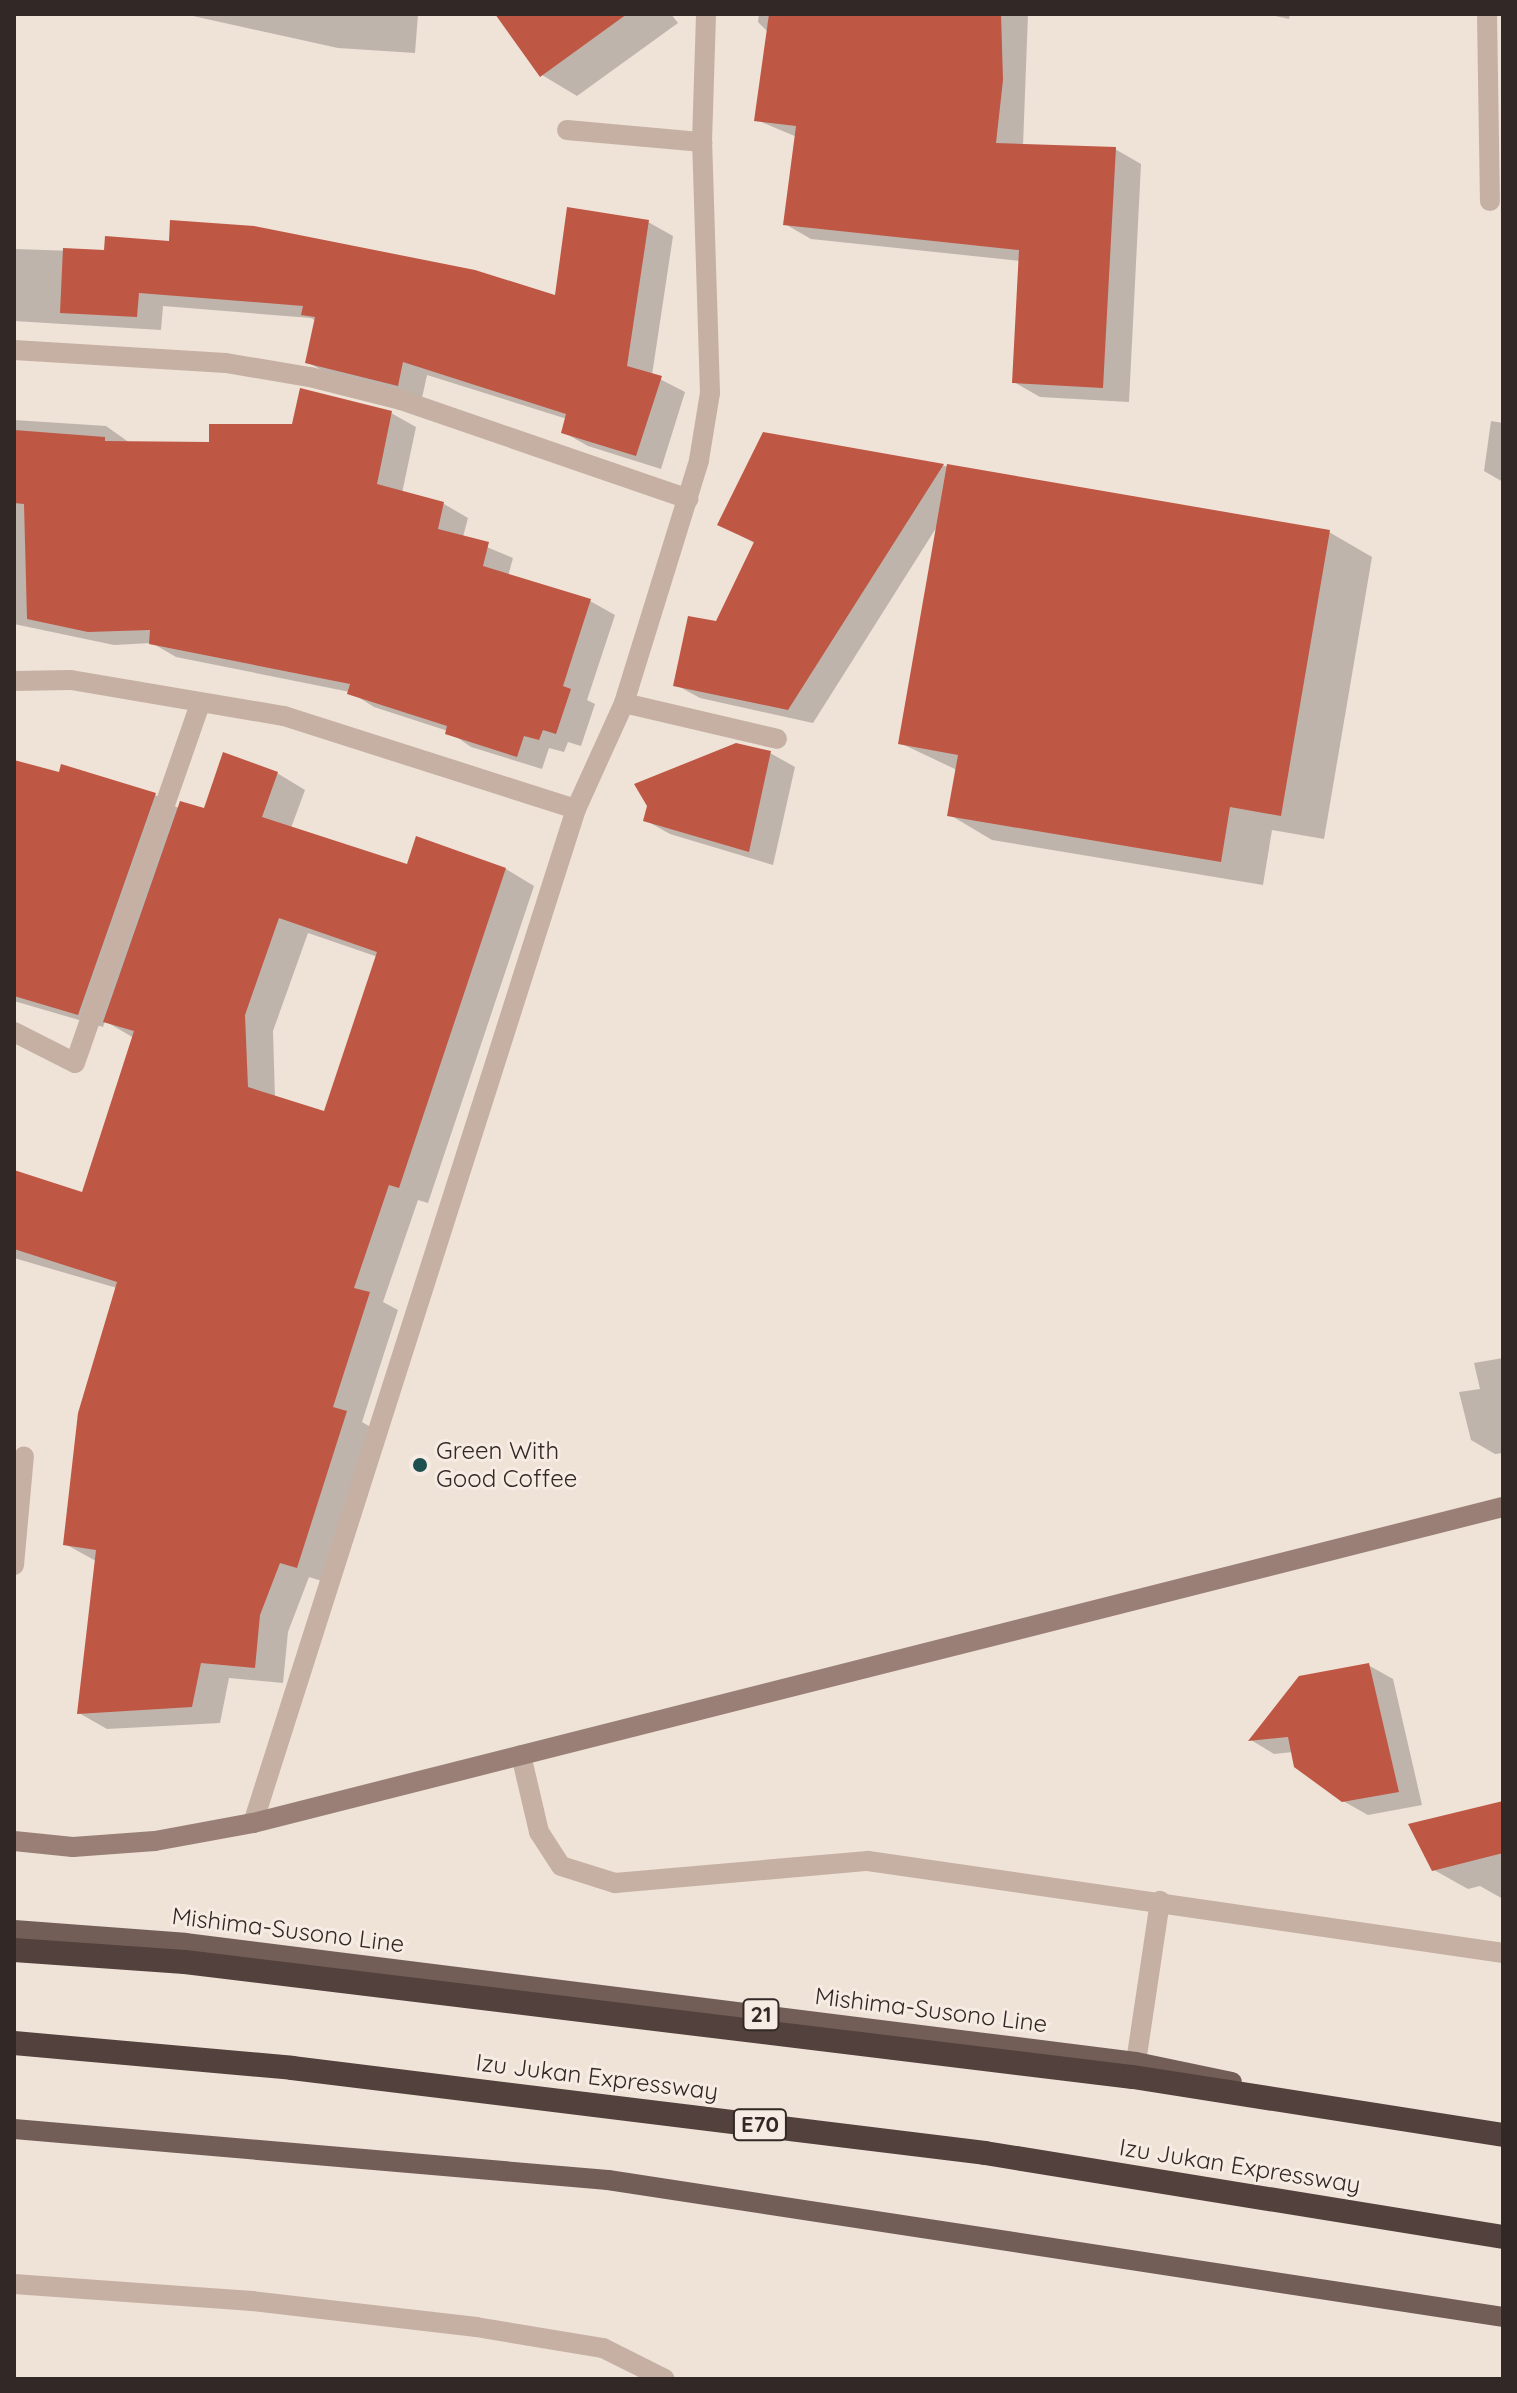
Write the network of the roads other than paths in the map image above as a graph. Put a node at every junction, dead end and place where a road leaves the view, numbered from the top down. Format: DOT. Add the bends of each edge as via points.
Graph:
graph roads {
  1 [pos="706,14"];
  2 [pos="1487,14"];
  3 [pos="567,130"];
  4 [pos="702,142"];
  5 [pos="1490,201"];
  6 [pos="14,350"];
  7 [pos="688,499"];
  8 [pos="14,681"];
  9 [pos="624,703"];
  10 [pos="200,705"];
  11 [pos="777,739"];
  12 [pos="576,809"];
  13 [pos="14,1032"];
  14 [pos="24,1456"];
  15 [pos="1503,1507"];
  16 [pos="14,1565"];
  17 [pos="521,1755"];
  18 [pos="253,1823"];
  19 [pos="14,1841"];
  20 [pos="1160,1901"];
  21 [pos="14,1930"];
  22 [pos="14,1950"];
  23 [pos="1503,1953"];
  24 [pos="14,2043"];
  25 [pos="1136,2062"];
  26 [pos="14,2129"];
  27 [pos="1503,2136"];
  28 [pos="1503,2237"];
  29 [pos="14,2284"];
  30 [pos="1503,2317"];
  31 [pos="665,2379"];
  1 -- 4 [label="street"];
  2 -- 5 [label="street"];
  3 -- 4 [label="street"];
  4 -- 7 [label="street" via="710,393"];
  6 -- 7 [label="street" via="226,363 310,377 401,400"];
  7 -- 9 [label="street"];
  8 -- 10 [label="street" via="71,680"];
  9 -- 11 [label="street"];
  9 -- 12 [label="street"];
  10 -- 12 [label="street" via="284,716"];
  10 -- 13 [label="street" via="75,1063"];
  12 -- 18 [label="street"];
  14 -- 16 [label="street"];
  15 -- 17 [label="street"];
  17 -- 18 [label="street"];
  17 -- 20 [label="street" via="539,1832 561,1866 615,1883 868,1861"];
  18 -- 19 [label="street" via="155,1841 73,1847"];
  20 -- 23 [label="street"];
  20 -- 25 [label="street"];
  21 -- 25 [label="main road, Mishima-Susono Line / 21" via="185,1943"];
  22 -- 27 [label="highway, bridge" via="185,1962 1117,2075"];
  24 -- 28 [label="highway, Izu Jukan Expressway / E70" via="292,2068 985,2153"];
  25 -- 27 [label="main road, Mishima-Susono Line / 21"];
  26 -- 30 [label="main road" via="608,2180"];
  29 -- 31 [label="street" via="252,2301 476,2327 603,2348"];
}
